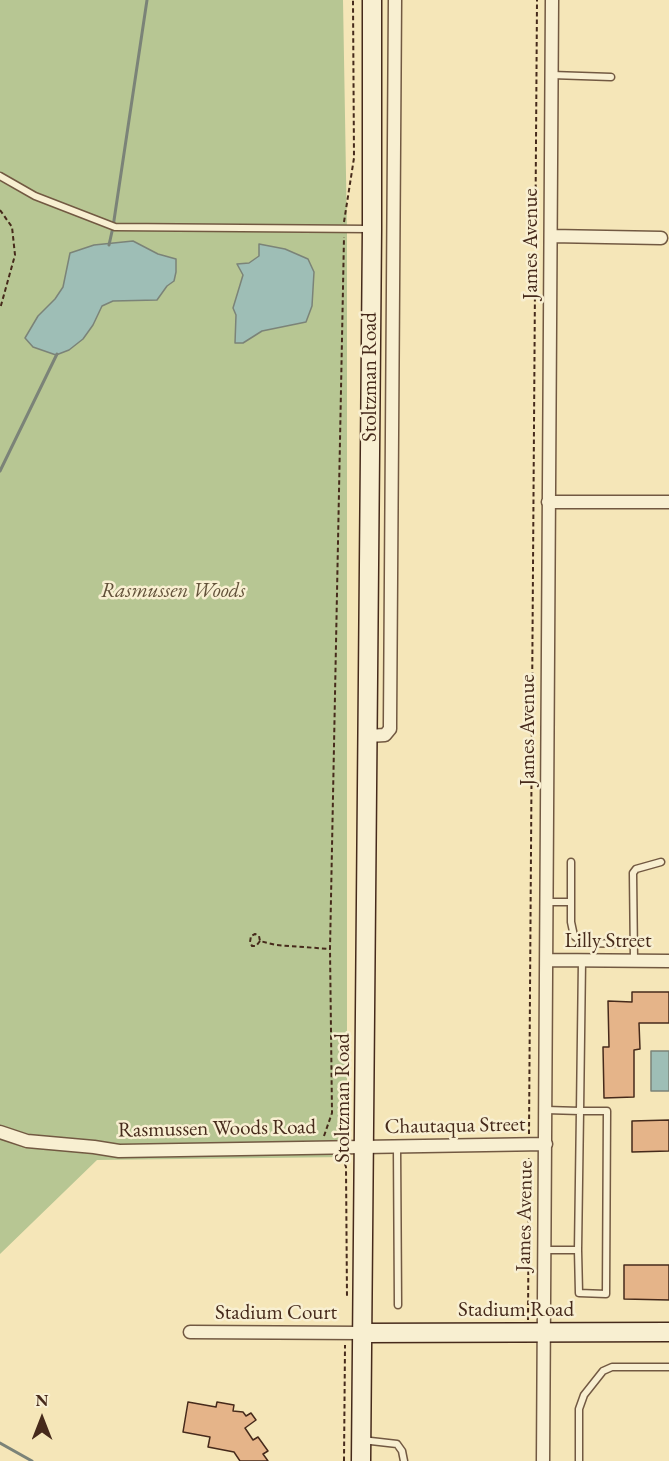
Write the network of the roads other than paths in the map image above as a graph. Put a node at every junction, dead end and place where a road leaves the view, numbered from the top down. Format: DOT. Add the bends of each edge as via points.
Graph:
graph roads {
  1 [pos="372,0"];
  2 [pos="395,0"];
  3 [pos="552,0"];
  4 [pos="552,75"];
  5 [pos="611,76"];
  6 [pos="0,176"];
  7 [pos="372,229"];
  8 [pos="551,236"];
  9 [pos="661,238"];
  10 [pos="549,502"];
  11 [pos="669,502"];
  12 [pos="368,736"];
  13 [pos="571,862"];
  14 [pos="661,862"];
  15 [pos="547,902"];
  16 [pos="571,902"];
  17 [pos="634,944"];
  18 [pos="547,960"];
  19 [pos="582,961"];
  20 [pos="634,961"];
  21 [pos="669,961"];
  22 [pos="546,1110"];
  23 [pos="580,1111"];
  24 [pos="2,1134"];
  25 [pos="546,1144"];
  26 [pos="397,1146"];
  27 [pos="365,1147"];
  28 [pos="544,1250"];
  29 [pos="578,1250"];
  30 [pos="398,1305"];
  31 [pos="190,1332"];
  32 [pos="536,1332"];
  33 [pos="669,1332"];
  34 [pos="354,1333"];
  35 [pos="669,1366"];
  36 [pos="362,1440"];
  37 [pos="361,1461"];
  38 [pos="404,1461"];
  39 [pos="543,1461"];
  40 [pos="579,1461"];
  1 -- 7 [label="street, Stoltzman Road"];
  2 -- 12 [label="street, Stoltzman Road" via="390,729 384,735"];
  3 -- 4 [label="street, James Avenue"];
  4 -- 5 [label="lane"];
  4 -- 8 [label="street, James Avenue"];
  6 -- 7 [label="lane" via="34,196 115,227"];
  7 -- 12 [label="street, Stoltzman Road"];
  8 -- 9 [label="street"];
  8 -- 10 [label="street, James Avenue"];
  10 -- 11 [label="street"];
  10 -- 15 [label="street, James Avenue"];
  12 -- 27 [label="street, Stoltzman Road"];
  13 -- 16 [label="lane"];
  14 -- 17 [label="lane" via="633,873"];
  15 -- 16 [label="lane"];
  15 -- 18 [label="street, James Avenue"];
  16 -- 17 [label="lane" via="571,922 578,940"];
  17 -- 20 [label="lane"];
  18 -- 19 [label="street, Lilly Street"];
  18 -- 22 [label="street, James Avenue"];
  19 -- 20 [label="street, Lilly Street"];
  19 -- 23 [label="lane"];
  20 -- 21 [label="street, Lilly Street"];
  22 -- 23 [label="lane"];
  22 -- 25 [label="street, James Avenue"];
  23 -- 29 [label="lane"];
  23 -- 29 [label="lane" via="607,1111 606,1294 579,1293"];
  24 -- 27 [label="street, Rasmussen Woods Road" via="27,1141 119,1151"];
  25 -- 26 [label="street, Chautaqua Street"];
  25 -- 28 [label="street, James Avenue"];
  26 -- 27 [label="street, Chautaqua Street"];
  26 -- 30 [label="lane"];
  27 -- 34 [label="street, Stoltzman Road"];
  28 -- 29 [label="lane"];
  28 -- 32 [label="street, James Avenue"];
  31 -- 34 [label="street, Stadium Court"];
  32 -- 33 [label="street, Stadium Road"];
  32 -- 34 [label="street, Stadium Road"];
  32 -- 39 [label="street, James Avenue"];
  34 -- 36 [label="street, Stoltzman Road"];
  35 -- 40 [label="lane" via="612,1367 603,1371 584,1395 579,1410"];
  36 -- 37 [label="street, Stoltzman Road"];
  36 -- 38 [label="lane" via="397,1444"];
}
